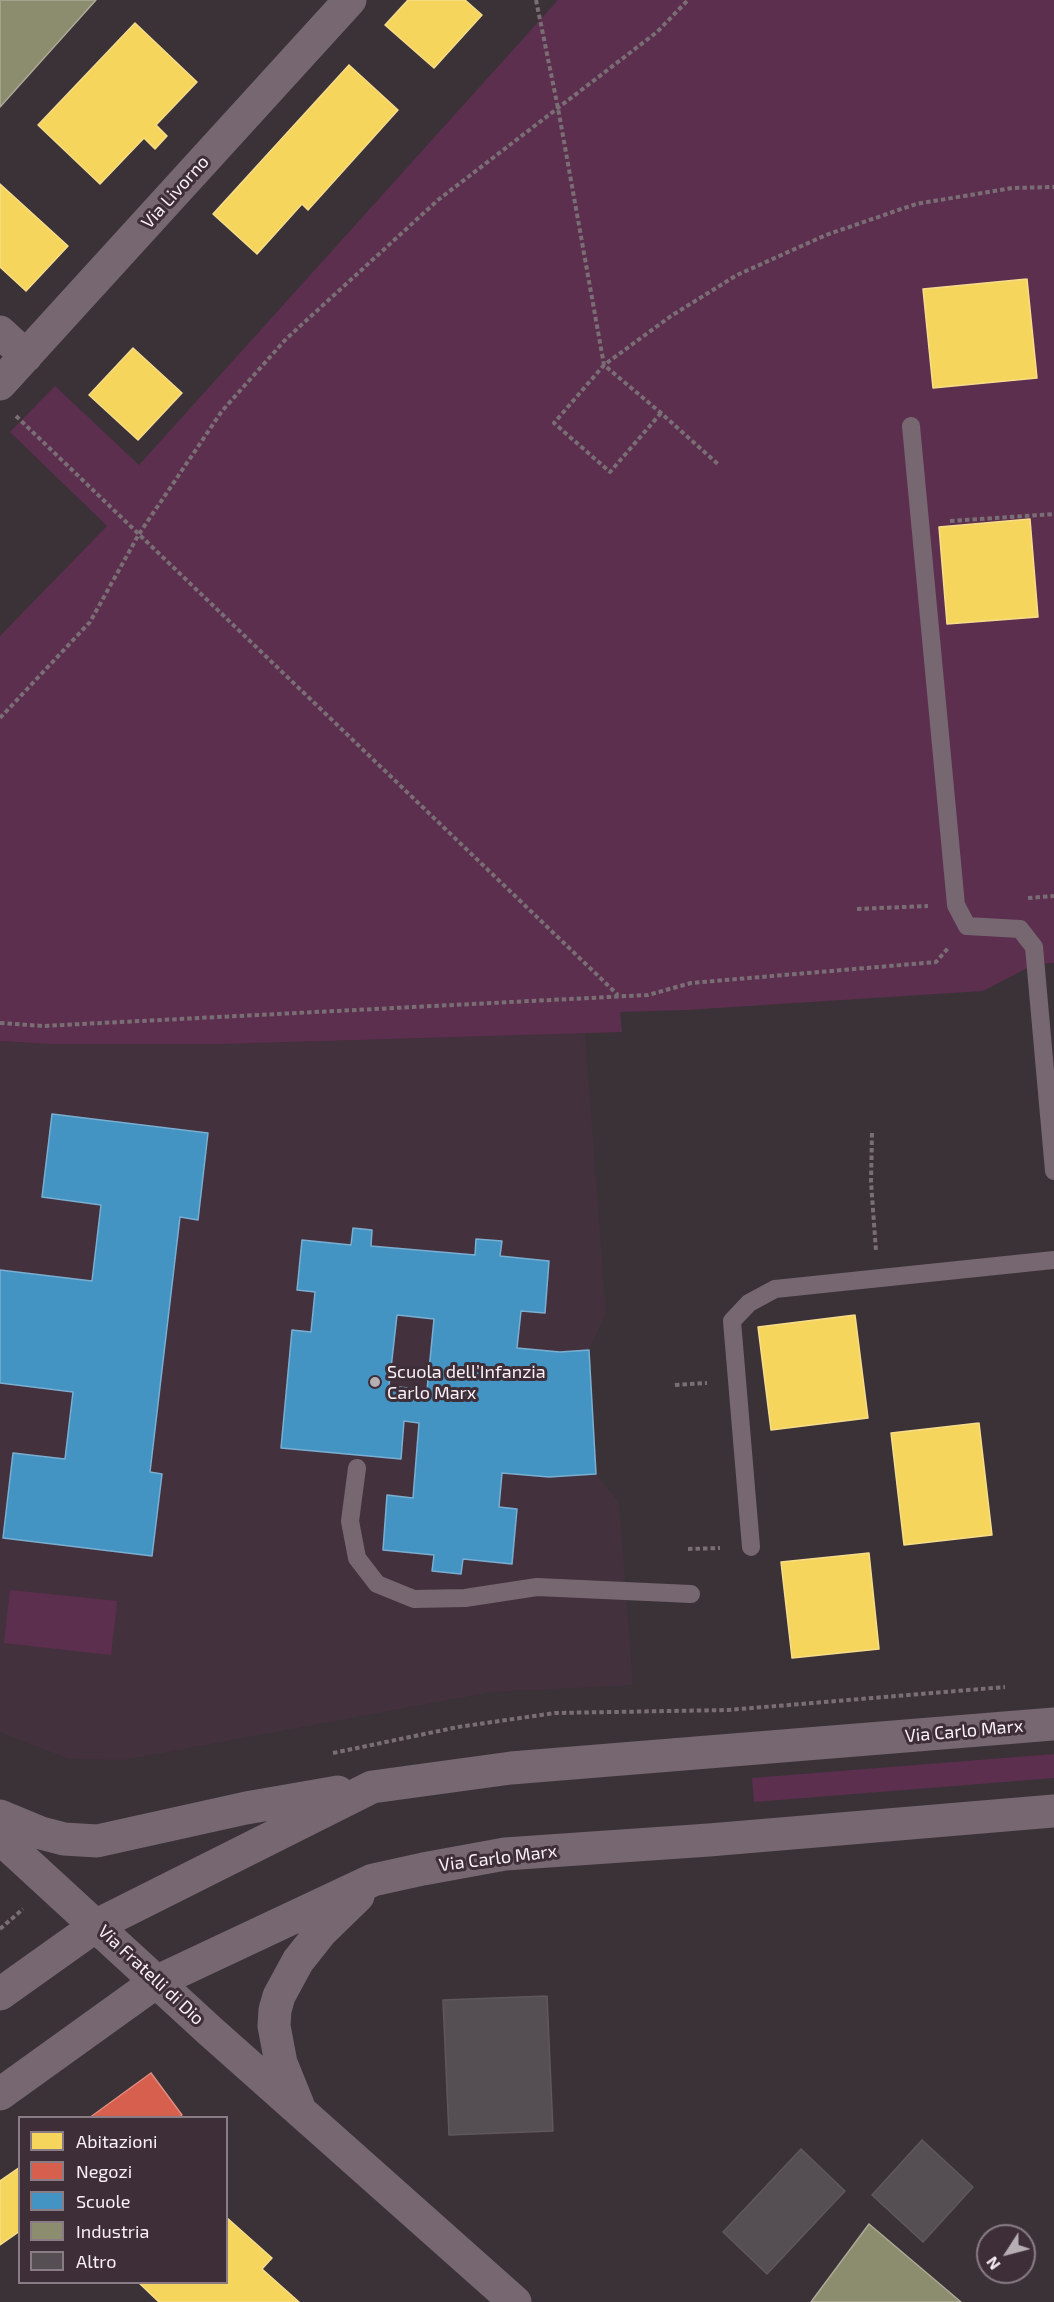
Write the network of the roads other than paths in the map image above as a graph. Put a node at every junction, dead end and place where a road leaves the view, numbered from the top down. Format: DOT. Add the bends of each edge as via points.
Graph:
graph roads {
  1 [pos="350,0"];
  2 [pos="0,332"];
  3 [pos="26,356"];
  4 [pos="0,384"];
  5 [pos="911,426"];
  6 [pos="1054,1171"];
  7 [pos="1054,1260"];
  8 [pos="357,1468"];
  9 [pos="751,1546"];
  10 [pos="691,1594"];
  11 [pos="1054,1724"];
  12 [pos="372,1786"];
  13 [pos="1054,1811"];
  14 [pos="0,1816"];
  15 [pos="0,1838"];
  16 [pos="373,1880"];
  17 [pos="97,1926"];
  18 [pos="156,1982"];
  19 [pos="0,1994"];
  20 [pos="0,2094"];
  21 [pos="301,2113"];
  22 [pos="515,2302"];
  1 -- 3 [label="street, Via Livorno"];
  2 -- 3 [label="street"];
  3 -- 4 [label="street, Via Livorno"];
  5 -- 6 [label="lane" via="956,905 967,926 1020,929 1034,947"];
  7 -- 9 [label="lane" via="775,1289 749,1303 732,1321"];
  8 -- 10 [label="lane" via="350,1521 357,1558 377,1584 414,1599 465,1598 537,1587"];
  11 -- 12 [label="street, Via Carlo Marx" via="511,1768"];
  12 -- 14 [label="street, Via Carlo Marx" via="246,1808 97,1841 64,1839"];
  12 -- 17 [label="street, Via Carlo Marx"];
  13 -- 16 [label="street, Via Carlo Marx" via="505,1854"];
  15 -- 17 [label="street, Via Fratelli di Dio"];
  16 -- 18 [label="street, Via Carlo Marx"];
  16 -- 21 [label="street, Via Fratelli di Dio" via="310,1946 279,1996 274,2026 277,2044"];
  17 -- 18 [label="street, Via Fratelli di Dio"];
  17 -- 19 [label="street, Via Carlo Marx"];
  18 -- 20 [label="street, Via Carlo Marx"];
  18 -- 21 [label="street, Via Fratelli di Dio"];
  21 -- 22 [label="street, Via Fratelli di Dio"];
}
